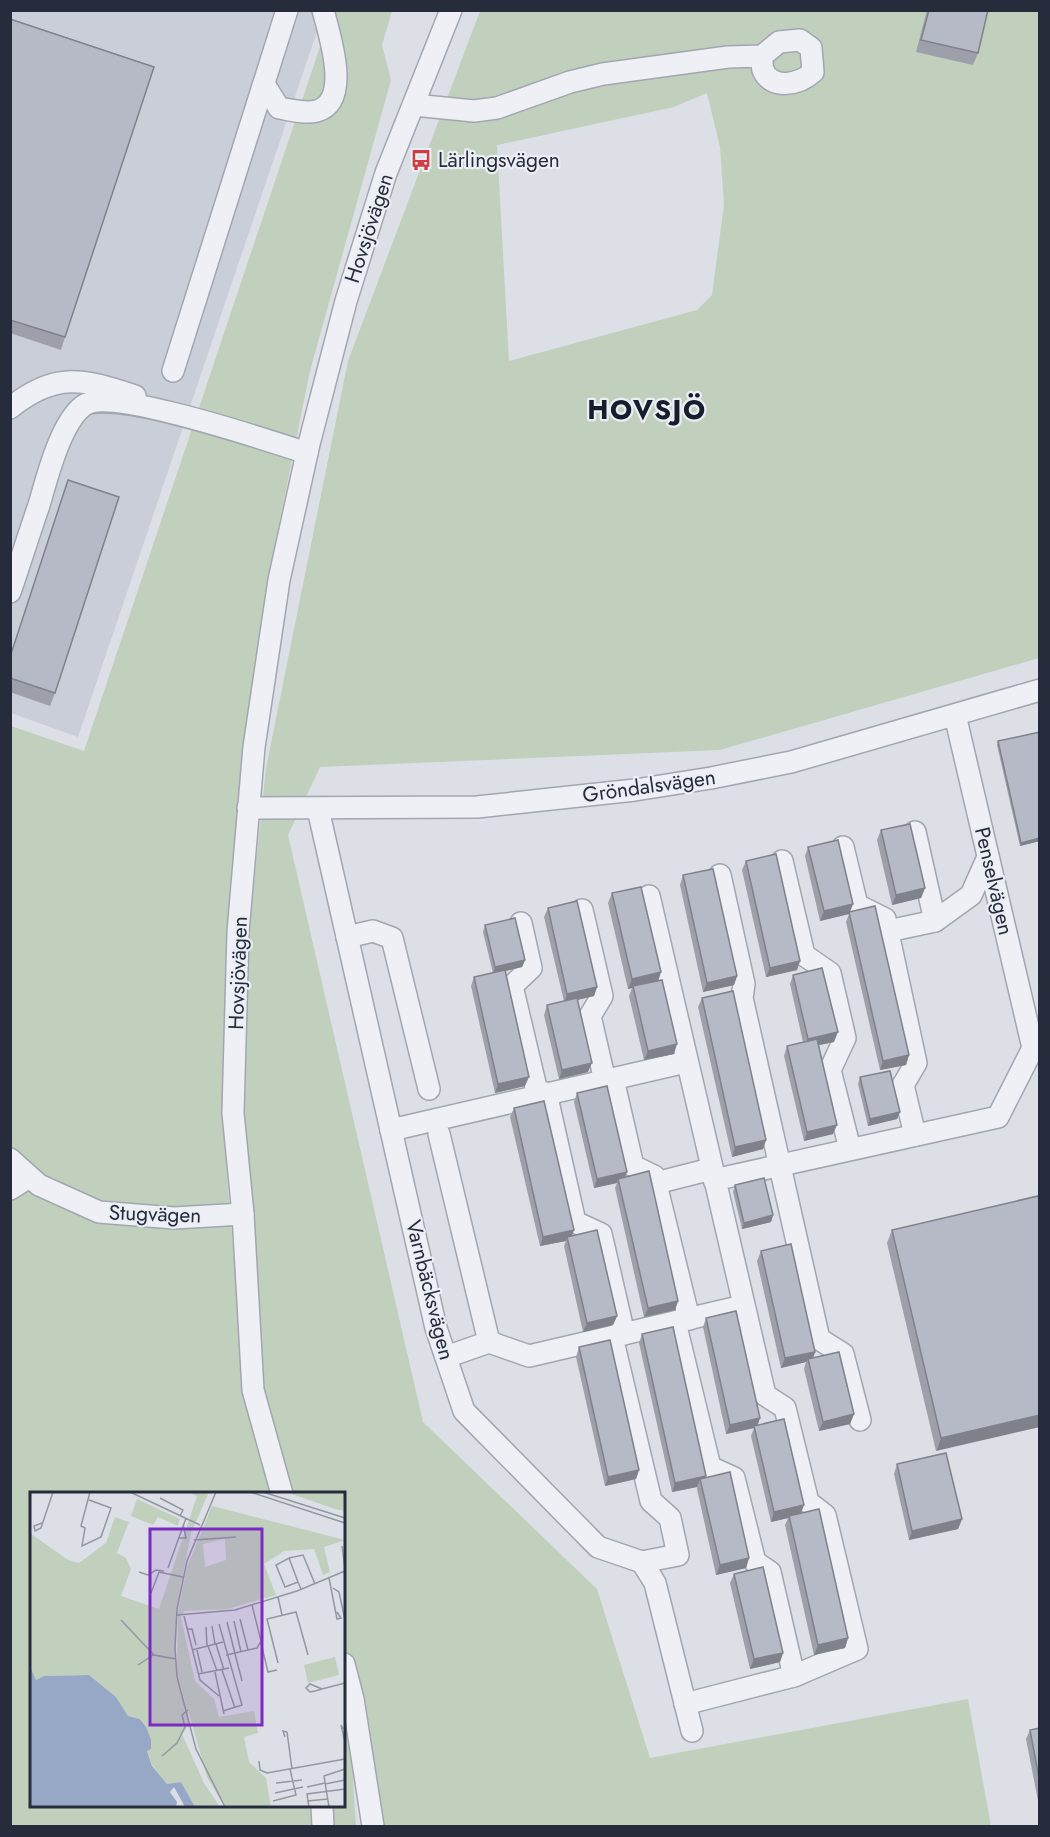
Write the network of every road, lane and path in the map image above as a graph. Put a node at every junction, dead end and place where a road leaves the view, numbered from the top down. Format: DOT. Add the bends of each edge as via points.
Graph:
graph roads {
  1 [pos="287,10"];
  2 [pos="323,10"];
  3 [pos="451,10"];
  4 [pos="762,56"];
  5 [pos="264,84"];
  6 [pos="414,105"];
  7 [pos="173,371"];
  8 [pos="10,408"];
  9 [pos="171,412"];
  10 [pos="307,453"];
  11 [pos="10,592"];
  12 [pos="1040,690"];
  13 [pos="956,715"];
  14 [pos="248,808"];
  15 [pos="318,808"];
  16 [pos="915,832"];
  17 [pos="843,847"];
  18 [pos="988,857"];
  19 [pos="782,861"];
  20 [pos="720,875"];
  21 [pos="649,896"];
  22 [pos="582,910"];
  23 [pos="935,921"];
  24 [pos="520,923"];
  25 [pos="888,931"];
  26 [pos="347,937"];
  27 [pos="1033,1048"];
  28 [pos="686,1062"];
  29 [pos="1040,1076"];
  30 [pos="609,1080"];
  31 [pos="429,1089"];
  32 [pos="542,1094"];
  33 [pos="391,1130"];
  34 [pos="439,1134"];
  35 [pos="915,1135"];
  36 [pos="850,1149"];
  37 [pos="10,1159"];
  38 [pos="780,1165"];
  39 [pos="713,1174"];
  40 [pos="29,1177"];
  41 [pos="656,1183"];
  42 [pos="10,1189"];
  43 [pos="243,1214"];
  44 [pos="743,1306"];
  45 [pos="682,1321"];
  46 [pos="618,1335"];
  47 [pos="489,1342"];
  48 [pos="446,1357"];
  49 [pos="860,1420"];
  50 [pos="281,1492"];
  51 [pos="642,1562"];
  52 [pos="345,1673"];
  53 [pos="794,1677"];
  54 [pos="348,1701"];
  55 [pos="686,1704"];
  56 [pos="692,1731"];
  57 [pos="322,1807"];
  58 [pos="323,1827"];
  59 [pos="374,1827"];
  1 -- 5 [label="street"];
  2 -- 5 [label="street" via="335,58 336,90 327,104 318,111 279,108"];
  3 -- 6 [label="street, Hovsjövägen"];
  4 -- 6 [label="street" via="603,74 497,108 474,111"];
  5 -- 7 [label="street"];
  6 -- 10 [label="street, Hovsjövägen" via="386,173 346,301"];
  8 -- 9 [label="street" via="38,389 75,381 120,391"];
  9 -- 10 [label="street"];
  9 -- 11 [label="street" via="117,402 83,405 58,446"];
  10 -- 14 [label="street, Hovsjövägen" via="279,580"];
  12 -- 13 [label="street, Gröndalsvägen"];
  13 -- 15 [label="street, Gröndalsvägen" via="791,762 645,788 477,807"];
  13 -- 18 [label="street, Penselvägen"];
  14 -- 15 [label="street, Gröndalsvägen"];
  14 -- 43 [label="street, Hovsjövägen" via="238,932 233,1113"];
  15 -- 26 [label="street, Varnbäcksvägen"];
  16 -- 23 [label="street"];
  17 -- 25 [label="street" via="856,905 885,919"];
  18 -- 23 [label="street" via="971,895"];
  18 -- 27 [label="street, Penselvägen"];
  19 -- 36 [label="street" via="804,955 830,973 845,1038 830,1070"];
  20 -- 38 [label="street" via="744,984 742,998"];
  21 -- 28 [label="street"];
  22 -- 30 [label="street" via="602,996 590,1016"];
  23 -- 25 [label="street"];
  24 -- 32 [label="street" via="531,968 512,987"];
  25 -- 35 [label="street" via="916,1063 903,1086"];
  26 -- 31 [label="street" via="373,931 392,938"];
  26 -- 33 [label="street, Varnbäcksvägen"];
  27 -- 29 [label="street, Penselvägen"];
  27 -- 35 [label="street" via="998,1117"];
  28 -- 30 [label="street"];
  28 -- 39 [label="street"];
  30 -- 32 [label="street"];
  30 -- 41 [label="street" via="633,1166 654,1176"];
  32 -- 33 [label="street"];
  32 -- 46 [label="street" via="575,1221 601,1234"];
  33 -- 48 [label="street, Varnbäcksvägen"];
  34 -- 47 [label="street"];
  35 -- 36 [label="street"];
  36 -- 38 [label="street"];
  37 -- 40 [label="street, Stugvägen"];
  38 -- 39 [label="street"];
  38 -- 49 [label="street" via="819,1339 843,1354"];
  39 -- 41 [label="street"];
  39 -- 44 [label="street"];
  40 -- 42 [label="street"];
  40 -- 43 [label="street, Stugvägen" via="99,1212 174,1218"];
  41 -- 45 [label="street"];
  43 -- 50 [label="street, Hovsjövägen" via="253,1390"];
  44 -- 45 [label="street"];
  44 -- 53 [label="street" via="765,1395 785,1408 808,1502 825,1515 857,1649"];
  45 -- 46 [label="street"];
  45 -- 53 [label="street" via="710,1467 734,1478 755,1562 770,1572"];
  46 -- 47 [label="street" via="529,1356"];
  46 -- 51 [label="street" via="651,1502 670,1518 678,1555"];
  47 -- 48 [label="street"];
  48 -- 51 [label="street, Varnbäcksvägen" via="464,1411 598,1547"];
  51 -- 55 [label="street" via="656,1583"];
  52 -- 54 [label="street"];
  53 -- 55 [label="street"];
  54 -- 59 [label="street"];
  55 -- 56 [label="street"];
  57 -- 58 [label="street"];
}
